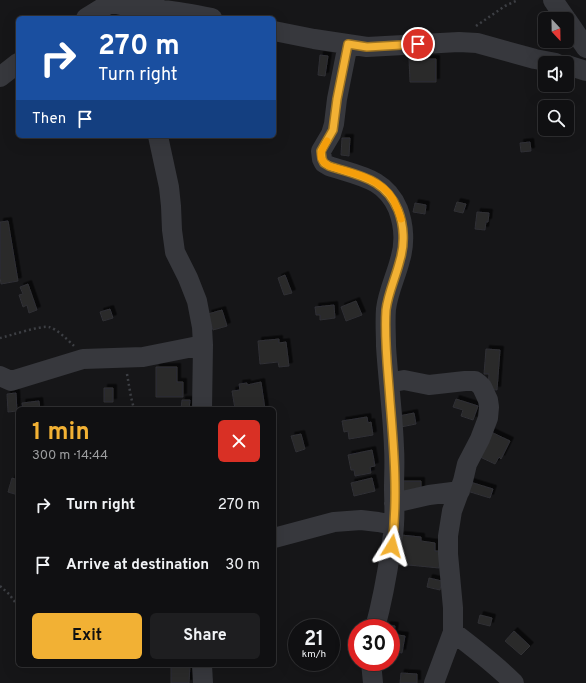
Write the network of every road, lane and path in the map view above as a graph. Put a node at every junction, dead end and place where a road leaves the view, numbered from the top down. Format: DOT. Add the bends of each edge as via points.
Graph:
graph roads {
  1 [pos="213,0"];
  2 [pos="518,0"];
  3 [pos="553,0"];
  4 [pos="111,1"];
  5 [pos="561,12"];
  6 [pos="162,14"];
  7 [pos="89,16"];
  8 [pos="186,16"];
  9 [pos="211,16"];
  10 [pos="574,30"];
  11 [pos="276,31"];
  12 [pos="459,42"];
  13 [pos="348,44"];
  14 [pos="586,48"];
  15 [pos="538,60"];
  16 [pos="16,65"];
  17 [pos="574,67"];
  18 [pos="586,71"];
  19 [pos="0,77"];
  20 [pos="158,138"];
  21 [pos="0,338"];
  22 [pos="203,345"];
  23 [pos="125,357"];
  24 [pos="88,359"];
  25 [pos="0,376"];
  26 [pos="389,383"];
  27 [pos="133,407"];
  28 [pos="202,407"];
  29 [pos="460,491"];
  30 [pos="394,503"];
  31 [pos="394,525"];
  32 [pos="276,537"];
  33 [pos="0,586"];
  34 [pos="16,603"];
  35 [pos="378,619"];
  36 [pos="453,632"];
  37 [pos="202,667"];
  38 [pos="372,671"];
  39 [pos="203,683"];
  40 [pos="373,683"];
  41 [pos="434,683"];
  42 [pos="514,683"];
  1 -- 9 [label="street"];
  2 -- 12 [label="path" via="473,28"];
  3 -- 5 [label="street"];
  4 -- 6 [label="street"];
  4 -- 7 [label="street"];
  6 -- 8 [label="street"];
  10 -- 14 [label="street"];
  11 -- 13 [label="street"];
  12 -- 13 [label="street" via="367,47"];
  12 -- 15 [label="street" via="477,43"];
  13 -- 26 [label="street" via="334,124 321,156 324,163 329,166 373,180 386,190 402,221 403,249 386,309"];
  16 -- 19 [label="street"];
  17 -- 18 [label="street"];
  20 -- 22 [label="street" via="169,187 175,252 197,301"];
  21 -- 24 [label="path" via="48,327 58,332"];
  22 -- 23 [label="street" via="143,357"];
  22 -- 28 [label="street"];
  23 -- 24 [label="street"];
  23 -- 27 [label="path"];
  24 -- 25 [label="street" via="11,381"];
  26 -- 29 [label="street" via="404,380 429,385 472,381 482,387 488,400 488,418 468,464"];
  26 -- 30 [label="street" via="394,448"];
  29 -- 30 [label="street" via="429,494"];
  29 -- 36 [label="street" via="452,510 448,536"];
  30 -- 31 [label="street"];
  31 -- 32 [label="street" via="361,520 334,522"];
  31 -- 35 [label="street"];
  33 -- 34 [label="path"];
  36 -- 41 [label="street"];
  36 -- 42 [label="street"];
  37 -- 39 [label="street"];
  38 -- 40 [label="street"];
}
